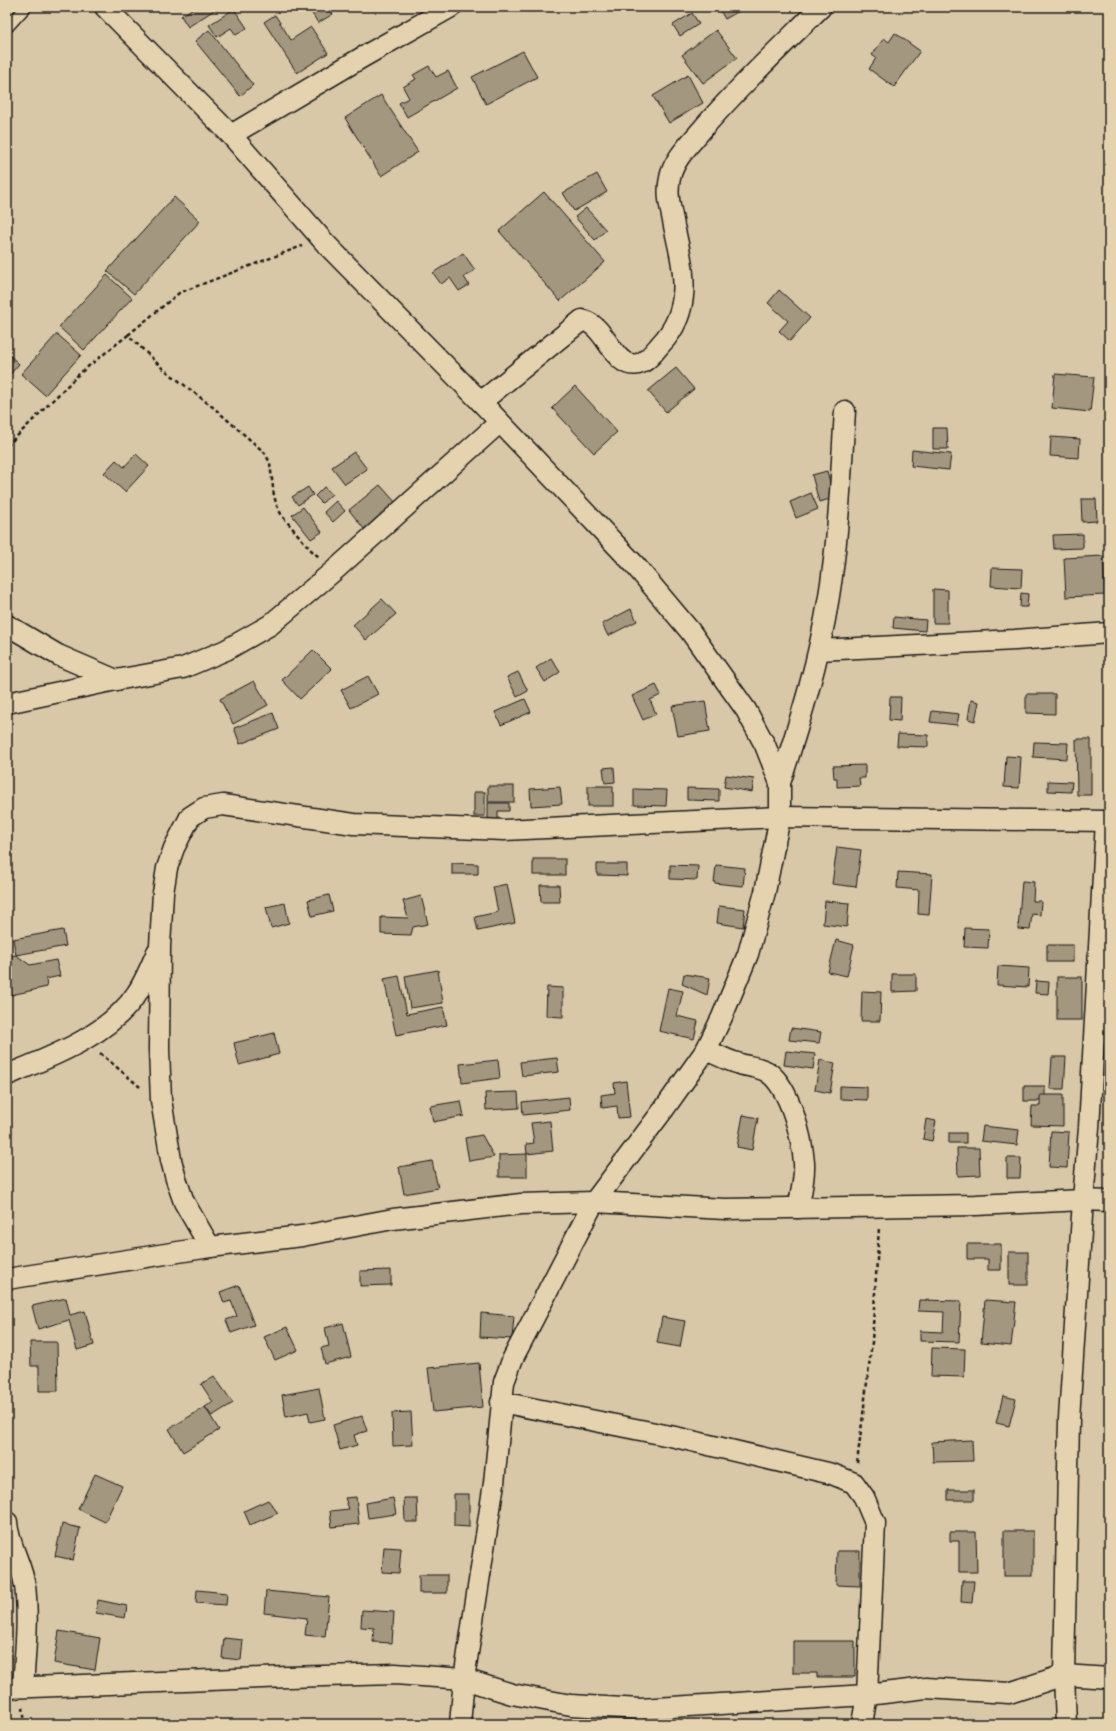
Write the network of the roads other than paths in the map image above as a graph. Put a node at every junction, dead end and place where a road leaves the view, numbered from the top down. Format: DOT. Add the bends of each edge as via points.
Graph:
graph roads {
  1 [pos="26,7"];
  2 [pos="105,7"];
  3 [pos="451,7"];
  4 [pos="821,7"];
  5 [pos="7,28"];
  6 [pos="231,135"];
  7 [pos="481,402"];
  8 [pos="845,411"];
  9 [pos="499,423"];
  10 [pos="7,625"];
  11 [pos="1109,632"];
  12 [pos="819,650"];
  13 [pos="116,680"];
  14 [pos="7,703"];
  15 [pos="780,783"];
  16 [pos="780,817"];
  17 [pos="1107,821"];
  18 [pos="160,946"];
  19 [pos="706,1050"];
  20 [pos="7,1075"];
  21 [pos="1083,1200"];
  22 [pos="1109,1201"];
  23 [pos="594,1202"];
  24 [pos="798,1208"];
  25 [pos="210,1248"];
  26 [pos="7,1279"];
  27 [pos="501,1402"];
  28 [pos="7,1522"];
  29 [pos="1064,1675"];
  30 [pos="1109,1678"];
  31 [pos="464,1679"];
  32 [pos="15,1688"];
  33 [pos="867,1695"];
  34 [pos="639,1716"];
  35 [pos="460,1724"];
  36 [pos="862,1724"];
  37 [pos="1066,1724"];
  1 -- 5 [label="lane"];
  2 -- 6 [label="street"];
  3 -- 6 [label="street"];
  4 -- 7 [label="street" via="717,112 681,154 670,176 667,194 677,239 684,292 680,317 666,339 643,362 628,365 621,360 595,326 582,320"];
  6 -- 7 [label="street" via="326,244"];
  7 -- 9 [label="street"];
  8 -- 12 [label="street" via="837,533 830,594"];
  9 -- 13 [label="street" via="270,625 226,650 183,668"];
  9 -- 15 [label="street" via="634,564 690,632 746,710 765,745"];
  10 -- 13 [label="street" via="58,655"];
  11 -- 12 [label="street" via="1015,640"];
  12 -- 15 [label="street"];
  13 -- 14 [label="street"];
  15 -- 16 [label="street"];
  16 -- 17 [label="street"];
  16 -- 18 [label="street" via="504,830 354,824 223,805 204,808 190,817 166,868"];
  16 -- 19 [label="street" via="765,892 748,954"];
  17 -- 21 [label="street"];
  18 -- 20 [label="street" via="138,993 118,1015 88,1039"];
  18 -- 25 [label="street" via="161,1100 176,1179 184,1202"];
  19 -- 23 [label="street"];
  19 -- 24 [label="street" via="737,1064 759,1068 768,1073 781,1087 801,1144 804,1164"];
  21 -- 22 [label="street"];
  21 -- 24 [label="street"];
  21 -- 29 [label="street" via="1069,1418"];
  23 -- 24 [label="street" via="725,1209"];
  23 -- 25 [label="street" via="521,1204 393,1218 302,1236"];
  23 -- 27 [label="street" via="513,1358 504,1382"];
  25 -- 26 [label="street"];
  27 -- 31 [label="street" via="494,1483"];
  27 -- 33 [label="street" via="675,1437 832,1474 854,1483 864,1497 875,1524"];
  28 -- 32 [label="street" via="8,1534 24,1584 26,1609"];
  29 -- 30 [label="street"];
  29 -- 33 [label="street" via="1009,1693 926,1688"];
  29 -- 37 [label="street"];
  31 -- 32 [label="street" via="394,1674"];
  31 -- 34 [label="street" via="512,1694"];
  31 -- 35 [label="street"];
  33 -- 34 [label="street"];
  33 -- 36 [label="street"];
}
